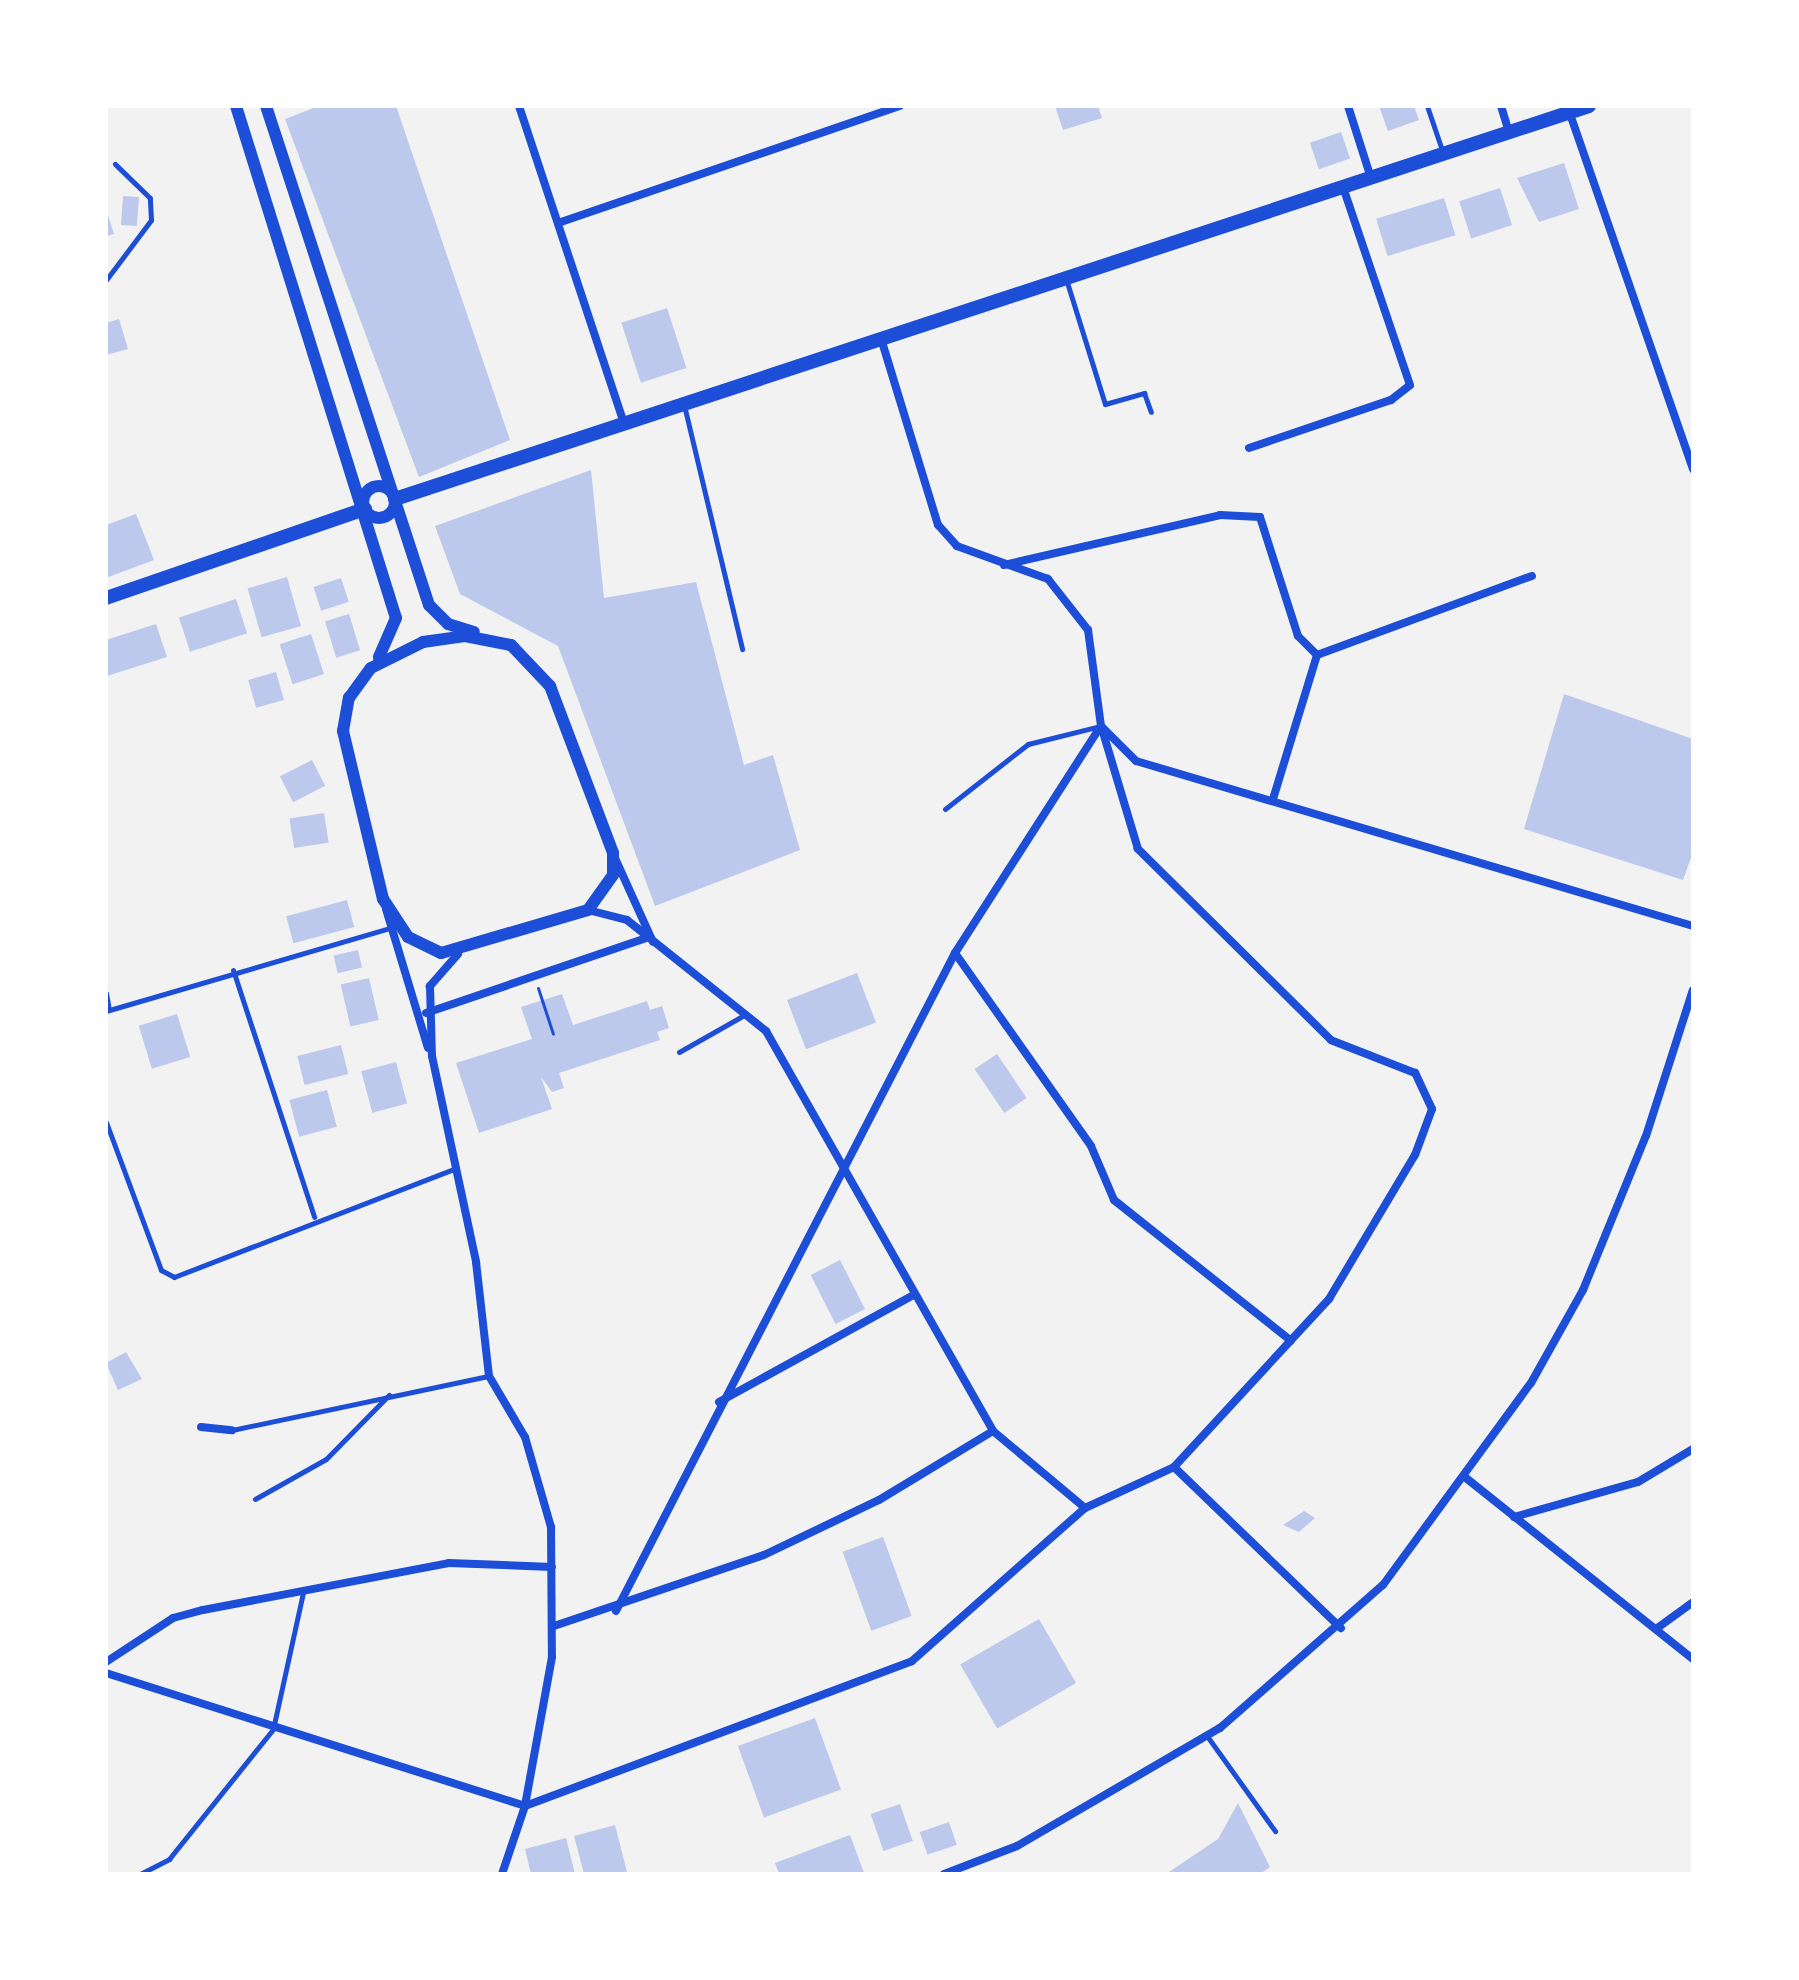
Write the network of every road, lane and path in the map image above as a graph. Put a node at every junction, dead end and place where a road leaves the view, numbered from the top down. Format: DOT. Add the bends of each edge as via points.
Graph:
graph roads {
  1 [pos="259,106"];
  2 [pos="266,106"];
  3 [pos="519,106"];
  4 [pos="899,106"];
  5 [pos="1348,106"];
  6 [pos="1427,106"];
  7 [pos="1501,106"];
  8 [pos="1589,106"];
  9 [pos="237,109"];
  10 [pos="1568,109"];
  11 [pos="1509,132"];
  12 [pos="1443,154"];
  13 [pos="115,164"];
  14 [pos="1371,178"];
  15 [pos="1343,187"];
  16 [pos="558,223"];
  17 [pos="1066,278"];
  18 [pos="106,280"];
  19 [pos="881,339"];
  20 [pos="684,404"];
  21 [pos="1151,412"];
  22 [pos="624,423"];
  23 [pos="1249,448"];
  24 [pos="1693,469"];
  25 [pos="395,499"];
  26 [pos="365,509"];
  27 [pos="1003,565"];
  28 [pos="1532,576"];
  29 [pos="106,598"];
  30 [pos="496,638"];
  31 [pos="742,649"];
  32 [pos="1317,655"];
  33 [pos="358,682"];
  34 [pos="1101,726"];
  35 [pos="1273,799"];
  36 [pos="945,809"];
  37 [pos="613,853"];
  38 [pos="383,899"];
  39 [pos="588,910"];
  40 [pos="1693,926"];
  41 [pos="390,928"];
  42 [pos="646,938"];
  43 [pos="655,947"];
  44 [pos="955,953"];
  45 [pos="458,954"];
  46 [pos="233,970"];
  47 [pos="534,976"];
  48 [pos="1693,990"];
  49 [pos="106,993"];
  50 [pos="108,1011"];
  51 [pos="426,1013"];
  52 [pos="746,1013"];
  53 [pos="553,1034"];
  54 [pos="679,1052"];
  55 [pos="432,1056"];
  56 [pos="106,1122"];
  57 [pos="843,1160"];
  58 [pos="458,1167"];
  59 [pos="314,1217"];
  60 [pos="914,1295"];
  61 [pos="1291,1341"];
  62 [pos="489,1376"];
  63 [pos="390,1393"];
  64 [pos="719,1402"];
  65 [pos="201,1427"];
  66 [pos="232,1430"];
  67 [pos="993,1431"];
  68 [pos="1693,1449"];
  69 [pos="1174,1467"];
  70 [pos="1466,1478"];
  71 [pos="255,1499"];
  72 [pos="1085,1508"];
  73 [pos="1514,1517"];
  74 [pos="552,1567"];
  75 [pos="303,1593"];
  76 [pos="1693,1602"];
  77 [pos="616,1611"];
  78 [pos="554,1626"];
  79 [pos="1341,1628"];
  80 [pos="1656,1629"];
  81 [pos="1693,1659"];
  82 [pos="106,1662"];
  83 [pos="106,1673"];
  84 [pos="273,1729"];
  85 [pos="1207,1736"];
  86 [pos="525,1806"];
  87 [pos="1275,1831"];
  88 [pos="140,1874"];
  89 [pos="502,1874"];
  90 [pos="944,1874"];
  1 -- 9 [label="street"];
  2 -- 25 [label="street"];
  3 -- 16 [label="street"];
  4 -- 16 [label="street"];
  5 -- 14 [label="street"];
  6 -- 12 [label="lane"];
  7 -- 11 [label="street"];
  8 -- 10 [label="main road"];
  9 -- 26 [label="street"];
  10 -- 11 [label="main road"];
  10 -- 24 [label="street"];
  11 -- 12 [label="main road"];
  12 -- 14 [label="main road"];
  13 -- 18 [label="lane" via="150,198 151,220"];
  14 -- 15 [label="main road"];
  15 -- 17 [label="main road"];
  15 -- 23 [label="street" via="1410,385 1391,400"];
  16 -- 22 [label="street"];
  17 -- 19 [label="main road"];
  17 -- 21 [label="lane" via="1105,404 1144,393"];
  19 -- 20 [label="main road"];
  19 -- 27 [label="street" via="938,525 957,546"];
  20 -- 22 [label="main road"];
  20 -- 31 [label="lane"];
  22 -- 25 [label="main road"];
  25 -- 26 [label="street" via="384,517"];
  25 -- 26 [label="street" via="375,487"];
  25 -- 30 [label="street" via="435,616"];
  26 -- 29 [label="main road"];
  26 -- 33 [label="street" via="396,630"];
  27 -- 32 [label="street" via="1220,515 1260,517 1298,636"];
  27 -- 34 [label="street" via="1048,579 1071,601 1088,630"];
  28 -- 32 [label="street"];
  30 -- 33 [label="street" via="423,642 393,653"];
  30 -- 37 [label="street" via="525,653 550,686"];
  32 -- 35 [label="street"];
  33 -- 38 [label="street" via="343,731"];
  34 -- 35 [label="street" via="1136,761"];
  34 -- 36 [label="lane" via="1028,744"];
  34 -- 44 [label="street"];
  34 -- 61 [label="street" via="1138,849 1331,1040 1415,1073 1428,1089 1432,1109 1415,1155 1329,1299"];
  35 -- 40 [label="street"];
  37 -- 39 [label="street" via="611,888"];
  37 -- 43 [label="street"];
  38 -- 41 [label="street"];
  38 -- 45 [label="street" via="418,945"];
  39 -- 42 [label="street" via="627,920"];
  39 -- 45 [label="street"];
  41 -- 46 [label="lane"];
  41 -- 55 [label="street"];
  42 -- 43 [label="street"];
  42 -- 47 [label="street"];
  43 -- 52 [label="street"];
  44 -- 57 [label="street"];
  44 -- 61 [label="street" via="1091,1146 1114,1200"];
  45 -- 51 [label="street" via="438,969"];
  46 -- 50 [label="lane"];
  46 -- 59 [label="lane"];
  47 -- 51 [label="street"];
  47 -- 53 [label="path"];
  48 -- 70 [label="street" via="1646,1136 1583,1290"];
  49 -- 50 [label="lane"];
  51 -- 55 [label="street"];
  52 -- 54 [label="lane"];
  52 -- 57 [label="street" via="786,1056"];
  55 -- 58 [label="street"];
  56 -- 59 [label="lane" via="165,1275"];
  57 -- 60 [label="street"];
  57 -- 64 [label="street"];
  58 -- 59 [label="lane"];
  58 -- 62 [label="street"];
  60 -- 64 [label="street"];
  60 -- 67 [label="street"];
  61 -- 69 [label="street"];
  62 -- 63 [label="lane"];
  62 -- 74 [label="street" via="542,1483"];
  63 -- 66 [label="lane"];
  63 -- 71 [label="lane" via="326,1459"];
  64 -- 77 [label="street"];
  65 -- 66 [label="street"];
  67 -- 72 [label="street"];
  67 -- 77 [label="street" via="879,1500 778,1548"];
  68 -- 73 [label="street" via="1638,1482"];
  69 -- 72 [label="street"];
  69 -- 79 [label="street"];
  70 -- 73 [label="street"];
  70 -- 79 [label="street"];
  72 -- 86 [label="street" via="912,1661"];
  73 -- 80 [label="street"];
  74 -- 75 [label="street" via="449,1563"];
  74 -- 78 [label="street"];
  75 -- 82 [label="street" via="173,1618"];
  75 -- 84 [label="lane"];
  76 -- 80 [label="street"];
  77 -- 78 [label="street"];
  78 -- 86 [label="street"];
  79 -- 85 [label="street"];
  80 -- 81 [label="street"];
  83 -- 84 [label="street"];
  84 -- 86 [label="street"];
  84 -- 88 [label="lane" via="169,1859"];
  85 -- 87 [label="lane"];
  85 -- 90 [label="street" via="1017,1846"];
  86 -- 89 [label="street"];
}
